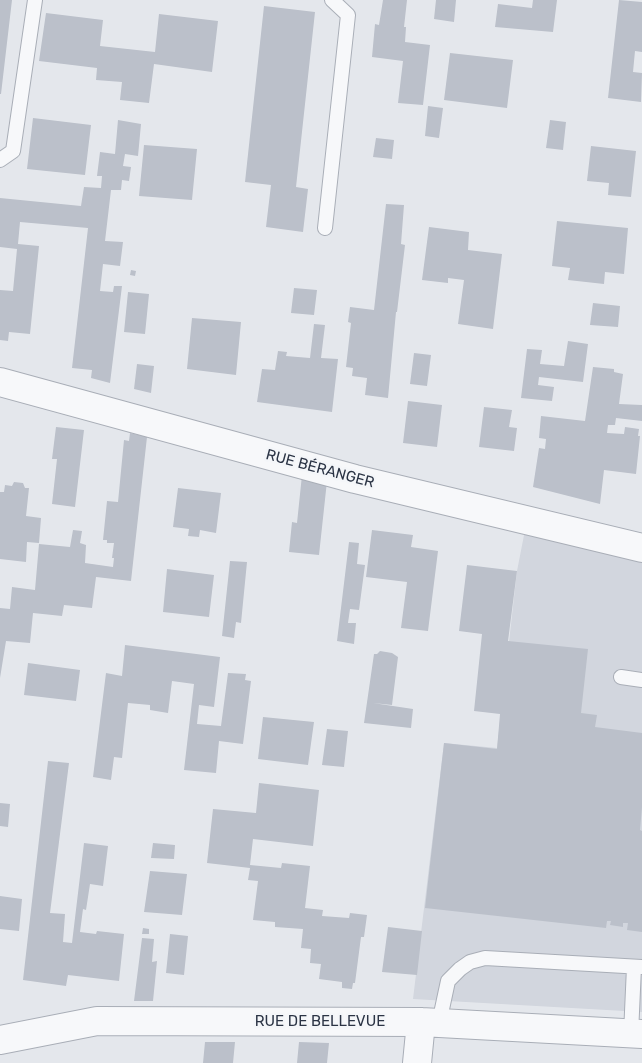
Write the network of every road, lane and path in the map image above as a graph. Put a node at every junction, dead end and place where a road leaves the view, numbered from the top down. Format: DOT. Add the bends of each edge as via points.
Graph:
graph roads {
  1 [pos="35,0"];
  2 [pos="332,0"];
  3 [pos="0,160"];
  4 [pos="325,228"];
  5 [pos="0,382"];
  6 [pos="642,548"];
  7 [pos="621,677"];
  8 [pos="642,680"];
  9 [pos="638,967"];
  10 [pos="430,1022"];
  11 [pos="636,1034"];
  12 [pos="0,1040"];
  13 [pos="417,1063"];
  1 -- 3 [label="lane" via="14,151"];
  2 -- 4 [label="lane" via="348,15"];
  5 -- 6 [label="street, RUE BÉRANGER" via="355,480"];
  7 -- 8 [label="lane"];
  9 -- 10 [label="lane" via="485,958 470,962 448,982"];
  9 -- 11 [label="lane"];
  10 -- 11 [label="street, RUE DE BELLEVUE"];
  10 -- 12 [label="street, RUE DE BELLEVUE" via="97,1021"];
  10 -- 13 [label="street"];
}
